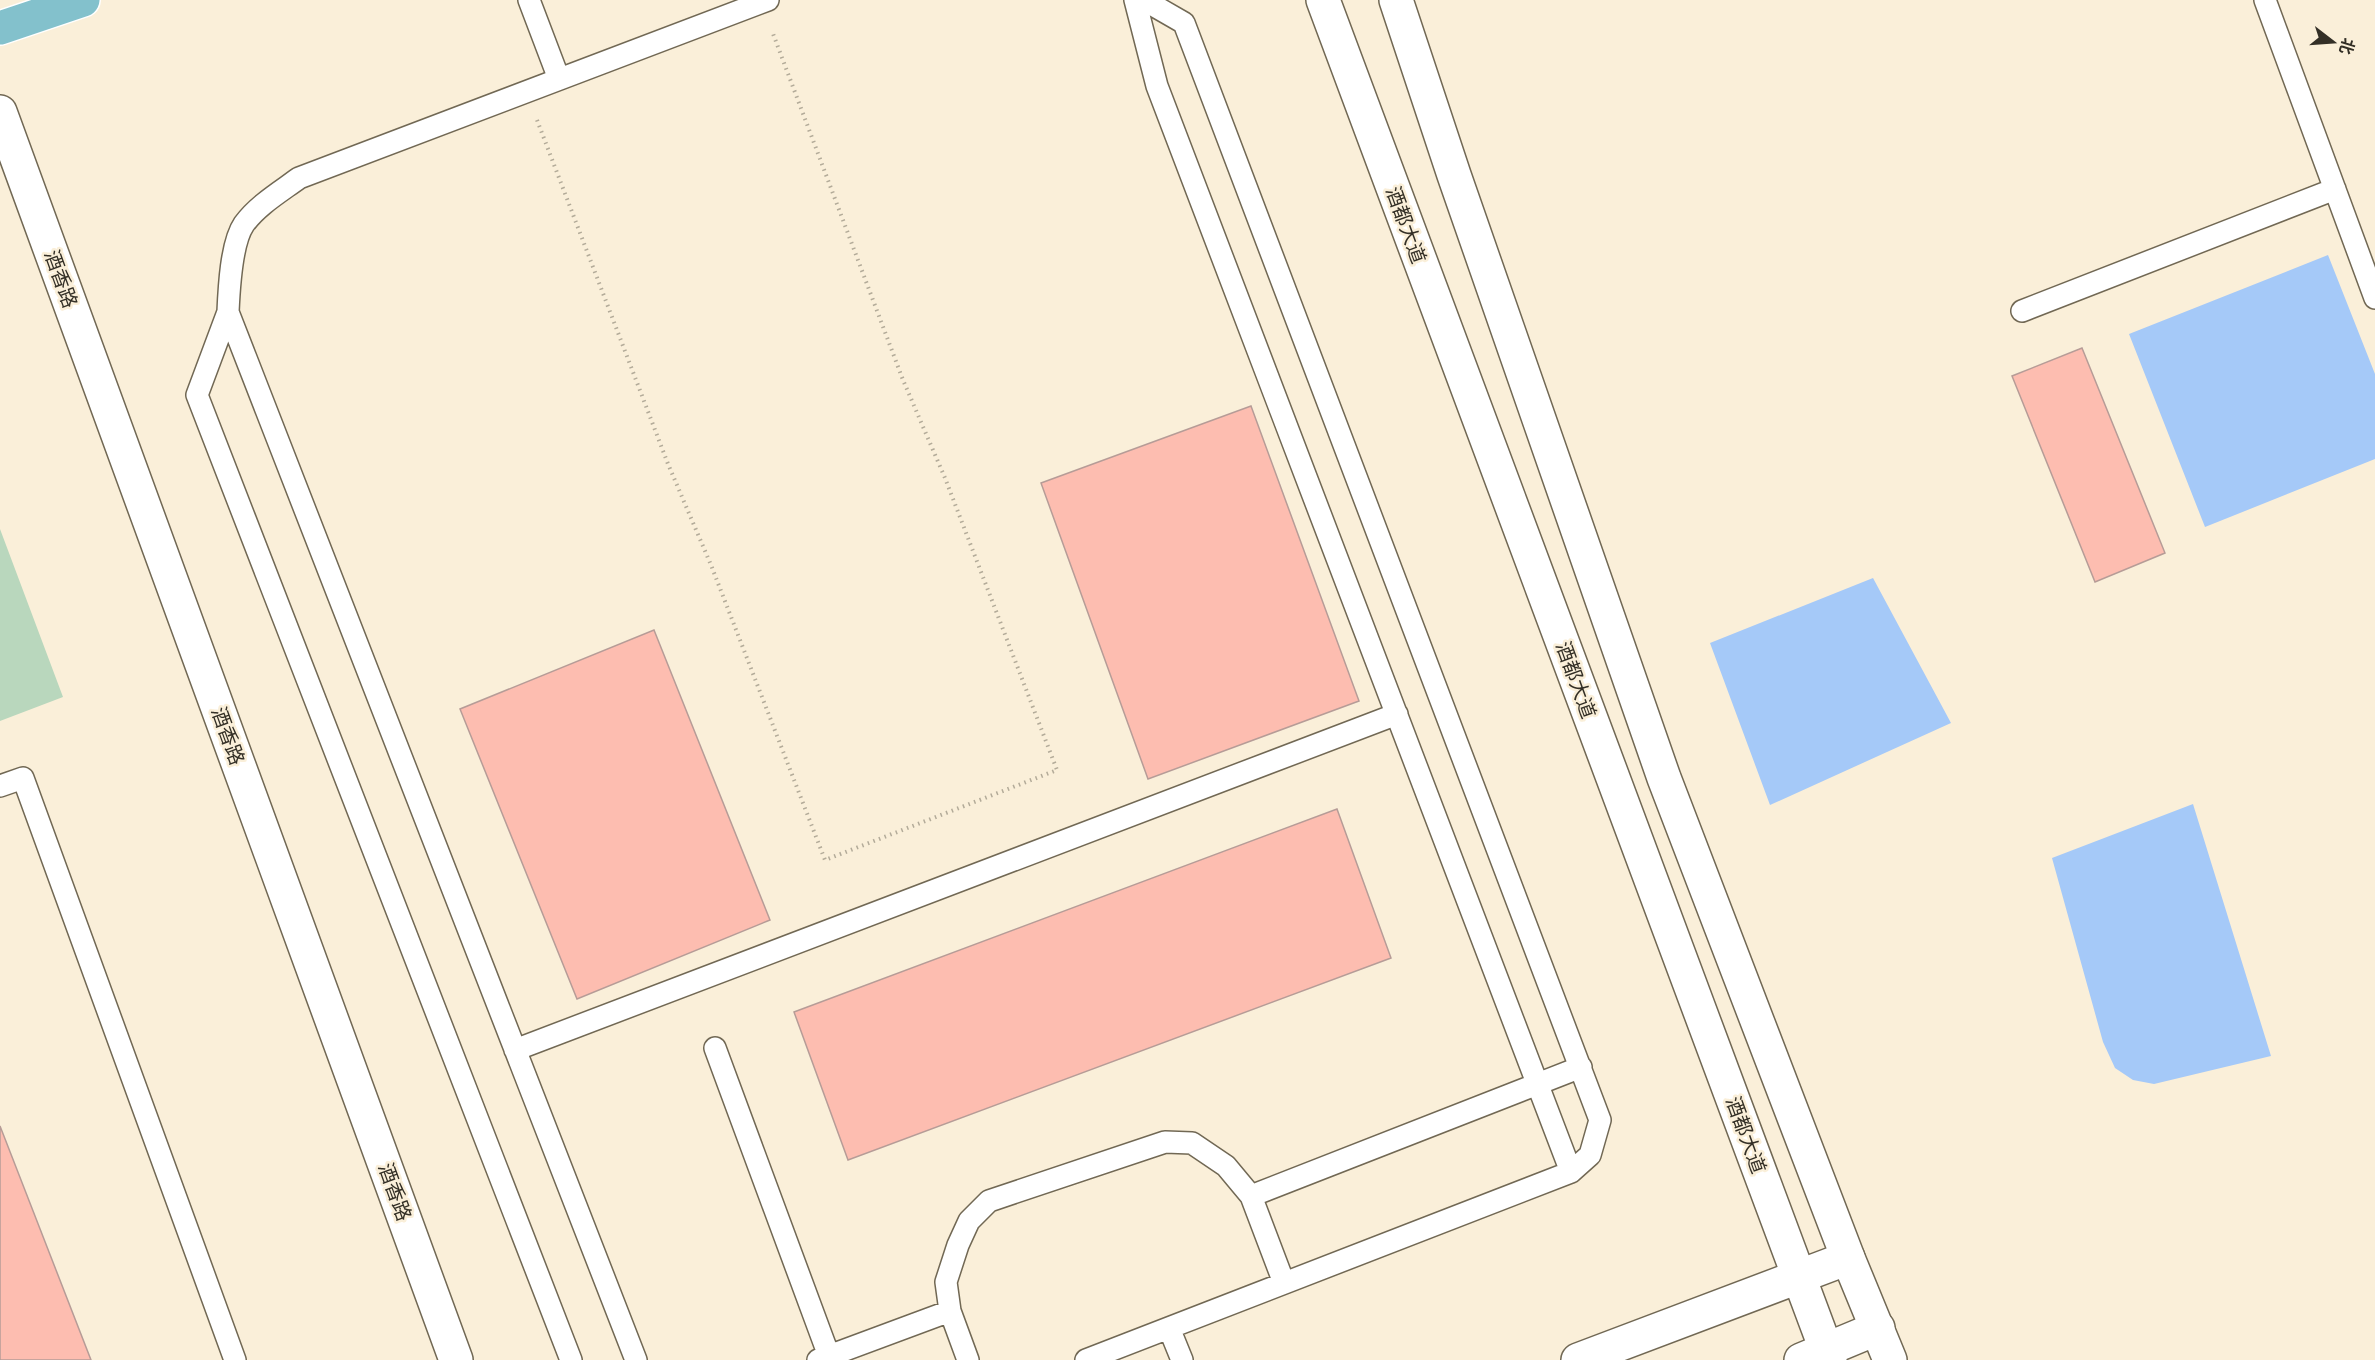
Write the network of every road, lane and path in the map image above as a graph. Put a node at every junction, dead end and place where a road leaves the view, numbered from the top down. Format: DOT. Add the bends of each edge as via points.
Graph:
graph roads {
  1 [pos="83,0"];
  2 [pos="529,0"];
  3 [pos="1135,0"];
  4 [pos="1144,0"];
  5 [pos="1323,0"];
  6 [pos="1396,0"];
  7 [pos="2265,0"];
  8 [pos="764,1"];
  9 [pos="721,8"];
  10 [pos="0,28"];
  11 [pos="559,79"];
  12 [pos="526,92"];
  13 [pos="0,111"];
  14 [pos="2335,189"];
  15 [pos="2374,293"];
  16 [pos="2022,311"];
  17 [pos="228,312"];
  18 [pos="1397,714"];
  19 [pos="0,786"];
  20 [pos="715,1048"];
  21 [pos="515,1050"];
  22 [pos="1581,1067"];
  23 [pos="1537,1084"];
  24 [pos="1571,1172"];
  25 [pos="1251,1196"];
  26 [pos="1848,1258"];
  27 [pos="1798,1276"];
  28 [pos="1284,1283"];
  29 [pos="950,1311"];
  30 [pos="1170,1328"];
  31 [pos="1878,1328"];
  32 [pos="1819,1357"];
  33 [pos="824,1358"];
  34 [pos="234,1360"];
  35 [pos="456,1360"];
  36 [pos="572,1360"];
  37 [pos="636,1360"];
  38 [pos="968,1360"];
  39 [pos="1088,1360"];
  40 [pos="1182,1360"];
  41 [pos="1578,1360"];
  42 [pos="1890,1360"];
  1 -- 10 [label="main road"];
  2 -- 11 [label="lane"];
  3 -- 18 [label="lane" via="1157,86"];
  4 -- 22 [label="lane" via="1184,23"];
  5 -- 27 [label="street, 酒都大道"];
  6 -- 26 [label="street" via="1664,778"];
  7 -- 14 [label="lane"];
  8 -- 9 [label="lane"];
  8 -- 12 [label="path" via="903,380 945,478 1057,770 825,860"];
  9 -- 11 [label="lane"];
  11 -- 12 [label="lane"];
  12 -- 17 [label="lane" via="299,178 264,204 243,226 231,266"];
  13 -- 35 [label="street, 酒香路"];
  14 -- 15 [label="lane"];
  14 -- 16 [label="lane"];
  17 -- 21 [label="lane"];
  17 -- 36 [label="lane" via="197,395"];
  18 -- 21 [label="lane"];
  18 -- 23 [label="lane"];
  19 -- 34 [label="lane" via="23,778"];
  20 -- 33 [label="lane"];
  21 -- 37 [label="lane"];
  22 -- 23 [label="lane"];
  22 -- 24 [label="lane" via="1600,1120 1590,1155"];
  23 -- 24 [label="lane"];
  23 -- 25 [label="lane"];
  24 -- 28 [label="lane"];
  25 -- 28 [label="lane"];
  25 -- 29 [label="lane" via="1226,1166 1192,1143 1165,1142 1014,1191 989,1201 969,1221 946,1282"];
  26 -- 27 [label="street"];
  26 -- 31 [label="street"];
  27 -- 32 [label="street, 酒都大道"];
  27 -- 41 [label="street"];
  28 -- 30 [label="lane"];
  29 -- 33 [label="lane"];
  29 -- 38 [label="lane"];
  30 -- 39 [label="lane"];
  30 -- 40 [label="lane"];
  31 -- 32 [label="street"];
  31 -- 42 [label="street"];
}
